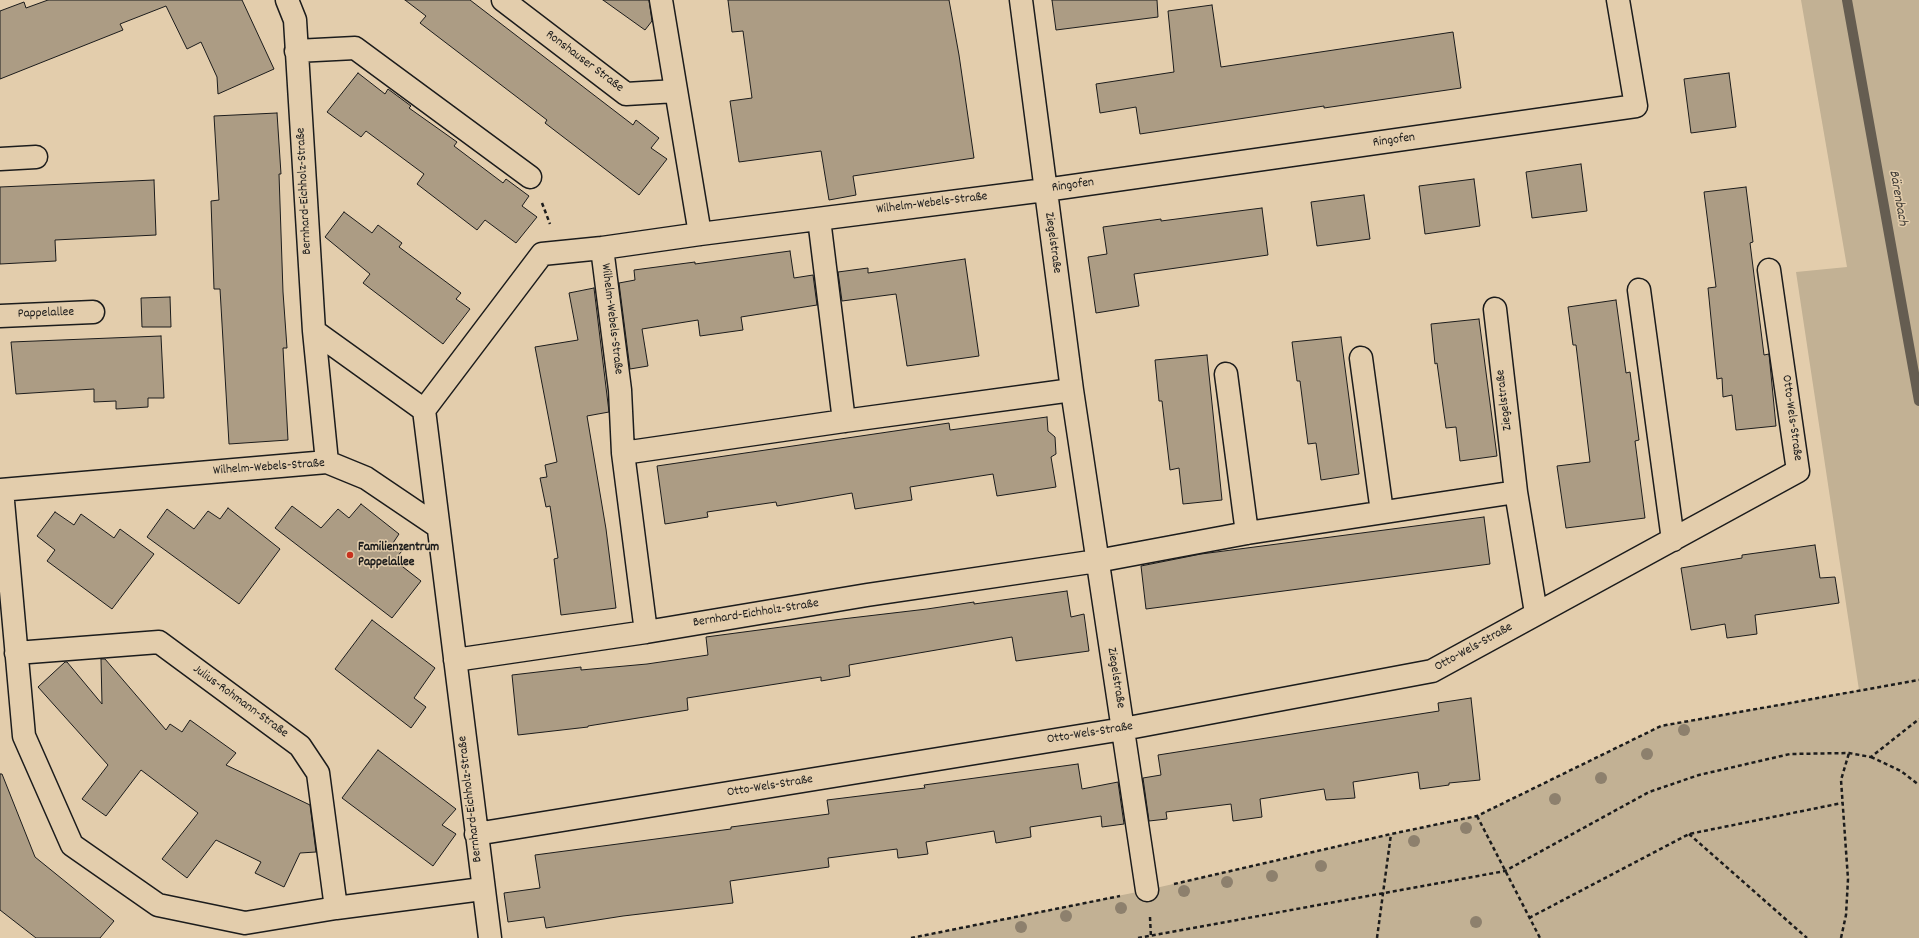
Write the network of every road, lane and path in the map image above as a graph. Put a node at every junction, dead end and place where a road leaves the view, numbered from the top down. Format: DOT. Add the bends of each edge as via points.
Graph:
graph roads {
  1 [pos="287,0"];
  2 [pos="503,0"];
  3 [pos="661,0"];
  4 [pos="1021,0"];
  5 [pos="1618,0"];
  6 [pos="296,51"];
  7 [pos="676,91"];
  8 [pos="36,157"];
  9 [pos="0,159"];
  10 [pos="530,177"];
  11 [pos="1045,190"];
  12 [pos="819,219"];
  13 [pos="700,234"];
  14 [pos="602,248"];
  15 [pos="552,253"];
  16 [pos="1769,270"];
  17 [pos="1639,290"];
  18 [pos="1495,309"];
  19 [pos="93,312"];
  20 [pos="0,316"];
  21 [pos="314,331"];
  22 [pos="1361,358"];
  23 [pos="1226,374"];
  24 [pos="1072,390"];
  25 [pos="424,410"];
  26 [pos="844,421"];
  27 [pos="623,453"];
  28 [pos="327,462"];
  29 [pos="1,490"];
  30 [pos="1516,492"];
  31 [pos="1382,512"];
  32 [pos="437,526"];
  33 [pos="1247,533"];
  34 [pos="1673,540"];
  35 [pos="1097,561"];
  36 [pos="1536,613"];
  37 [pos="646,632"];
  38 [pos="16,653"];
  39 [pos="455,660"];
  40 [pos="1919,680"];
  41 [pos="1919,719"];
  42 [pos="1123,729"];
  43 [pos="1849,753"];
  44 [pos="1871,756"];
  45 [pos="1919,785"];
  46 [pos="1842,803"];
  47 [pos="1477,816"];
  48 [pos="476,834"];
  49 [pos="1391,834"];
  50 [pos="1689,834"];
  51 [pos="1505,871"];
  52 [pos="482,889"];
  53 [pos="1147,890"];
  54 [pos="1383,895"];
  55 [pos="336,908"];
  56 [pos="1529,918"];
  57 [pos="490,938"];
  58 [pos="911,938"];
  59 [pos="1138,938"];
  60 [pos="1377,938"];
  61 [pos="1540,938"];
  62 [pos="1807,938"];
  63 [pos="1842,938"];
  1 -- 6 [label="street, Bernhard-Eichholz-Straße" via="295,20"];
  2 -- 7 [label="street, Ronshauser Straße" via="626,94"];
  3 -- 7 [label="street"];
  4 -- 11 [label="street, Ziegelstraße"];
  5 -- 11 [label="street, Ringofen" via="1636,106"];
  6 -- 10 [label="street" via="355,48"];
  6 -- 21 [label="street, Bernhard-Eichholz-Straße"];
  7 -- 13 [label="street"];
  8 -- 9 [label="street"];
  10 -- 15 [label="path" via="550,220"];
  11 -- 12 [label="street, Wilhelm-Webels-Straße"];
  11 -- 24 [label="street, Ziegelstraße"];
  12 -- 13 [label="street, Wilhelm-Webels-Straße"];
  12 -- 26 [label="street"];
  13 -- 14 [label="street, Wilhelm-Webels-Straße"];
  14 -- 15 [label="street, Wilhelm-Webels-Straße"];
  14 -- 27 [label="street, Wilhelm-Webels-Straße" via="620,390"];
  15 -- 25 [label="street, Wilhelm-Webels-Straße" via="542,254"];
  16 -- 34 [label="street, Otto-Wels-Straße" via="1798,471"];
  17 -- 34 [label="street"];
  18 -- 30 [label="street, Ziegelstraße"];
  19 -- 20 [label="street, Pappelallee"];
  21 -- 25 [label="street"];
  21 -- 28 [label="street, Bernhard-Eichholz-Straße"];
  22 -- 31 [label="street"];
  23 -- 33 [label="street"];
  24 -- 26 [label="street"];
  24 -- 35 [label="street, Ziegelstraße"];
  25 -- 32 [label="street"];
  26 -- 27 [label="street"];
  27 -- 37 [label="street"];
  28 -- 29 [label="street, Wilhelm-Webels-Straße"];
  28 -- 32 [label="street, Wilhelm-Webels-Straße" via="366,478"];
  29 -- 38 [label="street"];
  30 -- 31 [label="street"];
  30 -- 36 [label="street, Ziegelstraße"];
  31 -- 33 [label="street"];
  32 -- 39 [label="street, Bernhard-Eichholz-Straße"];
  33 -- 35 [label="street"];
  34 -- 36 [label="street, Otto-Wels-Straße"];
  35 -- 37 [label="street, Bernhard-Eichholz-Straße" via="867,595"];
  35 -- 42 [label="street, Ziegelstraße"];
  36 -- 42 [label="street, Otto-Wels-Straße" via="1432,672"];
  37 -- 39 [label="street, Bernhard-Eichholz-Straße"];
  38 -- 55 [label="street, Julius-Rohmann-Straße" via="159,642 300,746 318,773"];
  38 -- 55 [label="street" via="24,736 72,845 158,905 245,923"];
  39 -- 48 [label="street, Bernhard-Eichholz-Straße"];
  40 -- 47 [label="path" via="1661,726"];
  41 -- 44 [label="path"];
  42 -- 48 [label="street, Otto-Wels-Straße"];
  42 -- 53 [label="street, Ziegelstraße"];
  43 -- 44 [label="path"];
  43 -- 46 [label="path" via="1841,780"];
  43 -- 51 [label="path" via="1790,754 1699,775 1663,787 1649,792"];
  44 -- 45 [label="path" via="1901,771"];
  46 -- 50 [label="path"];
  46 -- 63 [label="path" via="1848,879"];
  47 -- 49 [label="path"];
  47 -- 51 [label="path"];
  48 -- 52 [label="street, Bernhard-Eichholz-Straße"];
  49 -- 53 [label="path"];
  49 -- 54 [label="path"];
  50 -- 56 [label="path"];
  50 -- 62 [label="path"];
  51 -- 54 [label="path"];
  51 -- 56 [label="path"];
  52 -- 55 [label="street"];
  52 -- 57 [label="street, Bernhard-Eichholz-Straße"];
  53 -- 58 [label="path"];
  54 -- 59 [label="path"];
  54 -- 60 [label="path"];
  56 -- 61 [label="path"];
}
